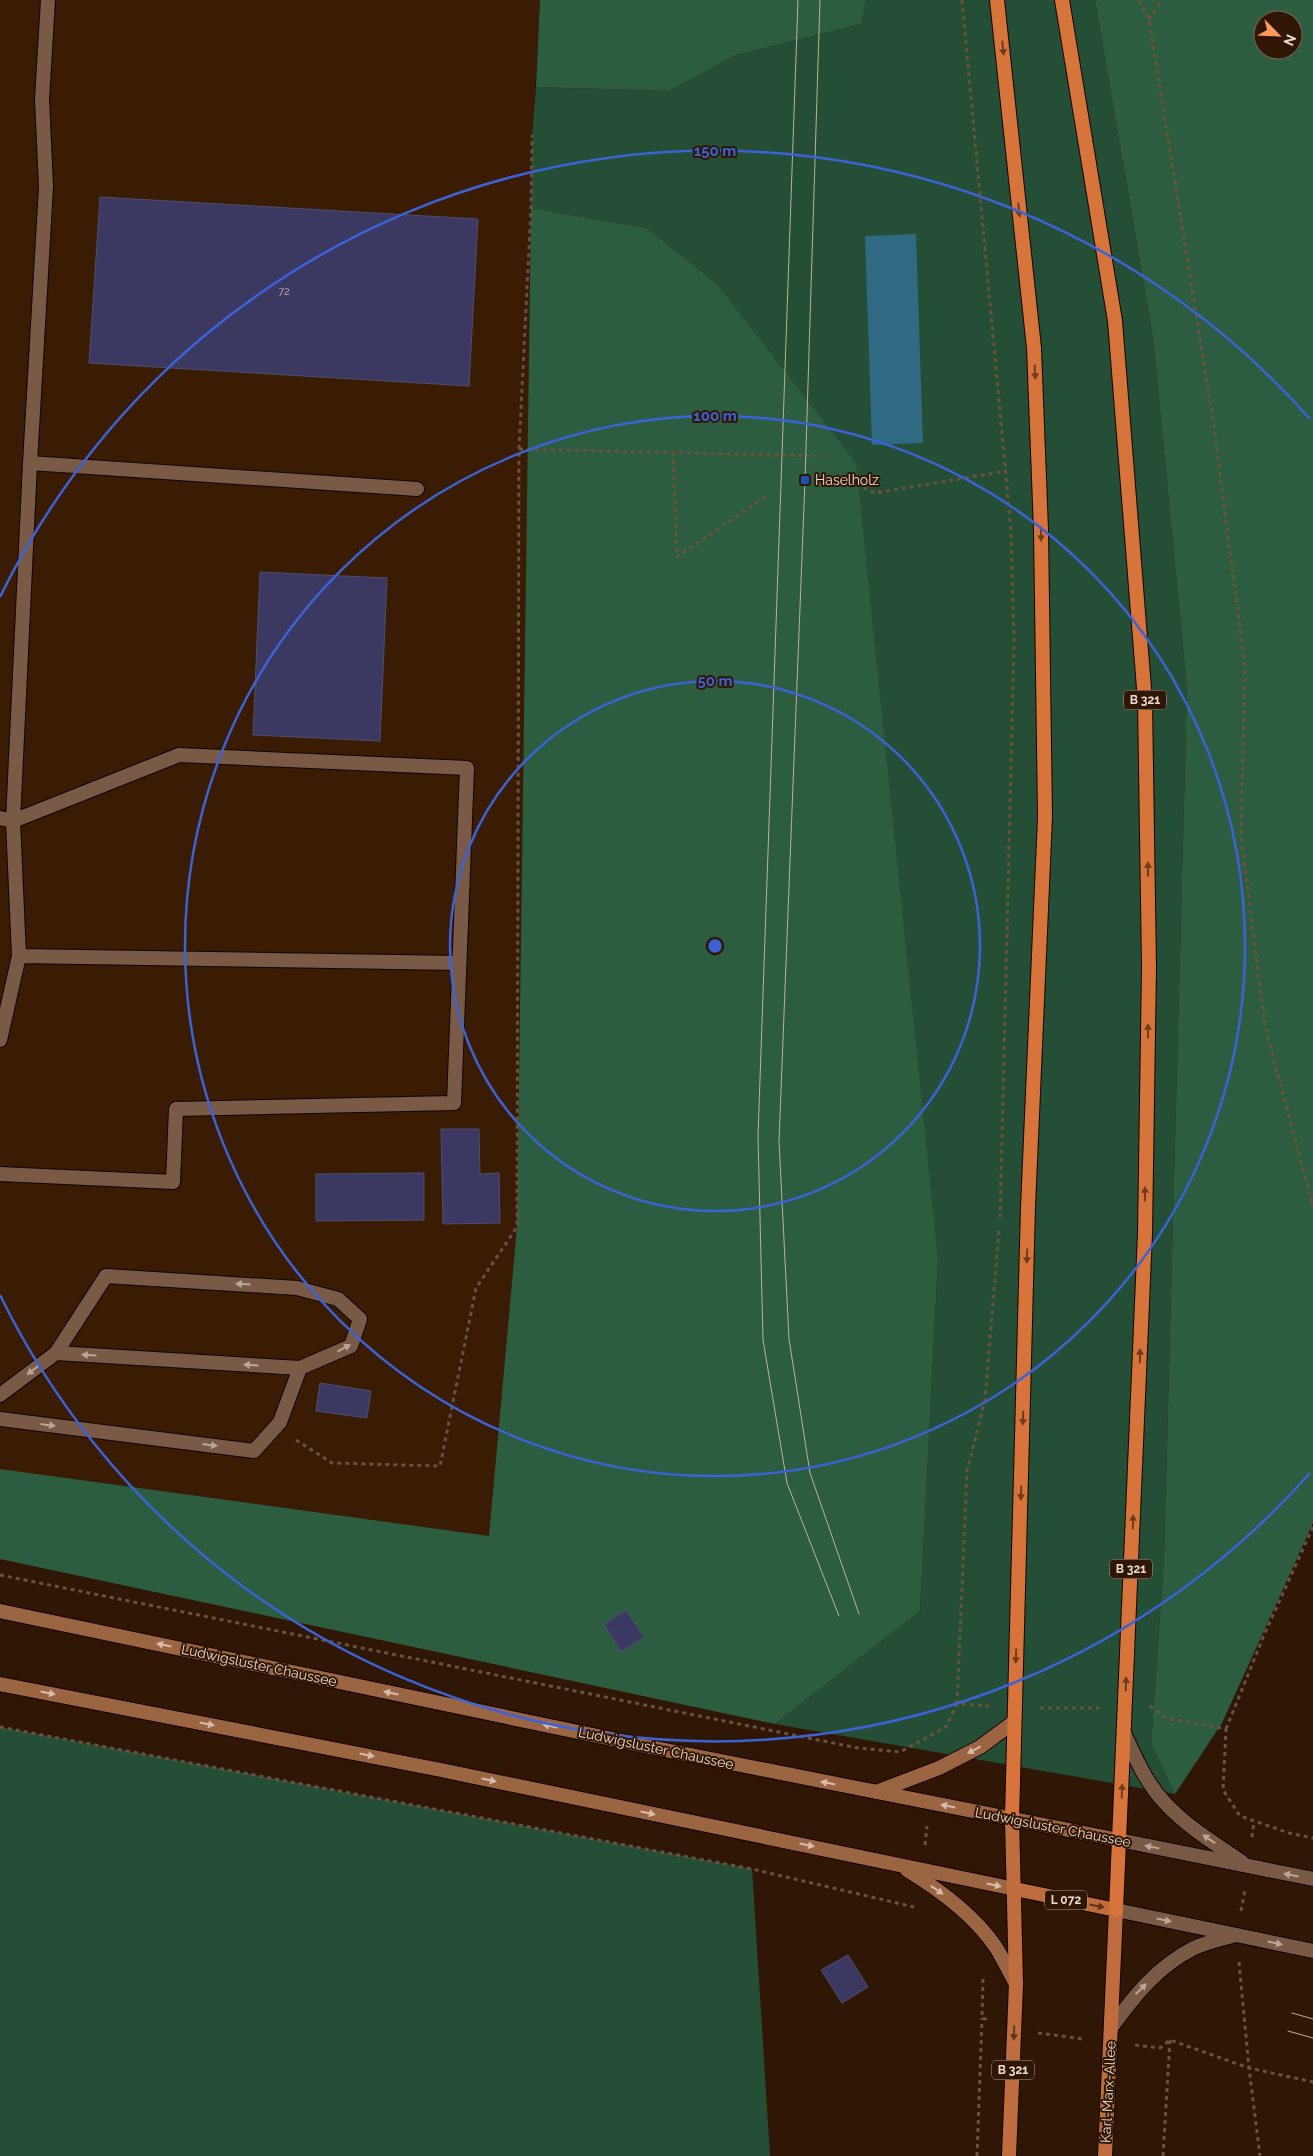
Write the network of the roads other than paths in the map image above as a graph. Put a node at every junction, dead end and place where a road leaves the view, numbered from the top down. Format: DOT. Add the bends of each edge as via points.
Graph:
graph roads {
  1 [pos="48,0"];
  2 [pos="997,0"];
  3 [pos="1062,0"];
  4 [pos="30,463"];
  5 [pos="417,489"];
  6 [pos="7,820"];
  7 [pos="19,956"];
  8 [pos="460,963"];
  9 [pos="0,1040"];
  10 [pos="0,1174"];
  11 [pos="56,1353"];
  12 [pos="300,1368"];
  13 [pos="0,1395"];
  14 [pos="0,1419"];
  15 [pos="0,1611"];
  16 [pos="0,1684"];
  17 [pos="1014,1722"];
  18 [pos="1124,1733"];
  19 [pos="876,1792"];
  20 [pos="1012,1819"];
  21 [pos="1120,1840"];
  22 [pos="895,1864"];
  23 [pos="1249,1866"];
  24 [pos="1313,1879"];
  25 [pos="1015,1889"];
  26 [pos="1116,1910"];
  27 [pos="1236,1935"];
  28 [pos="1313,1951"];
  29 [pos="1016,1984"];
  30 [pos="1112,2028"];
  31 [pos="1009,2156"];
  32 [pos="1105,2156"];
  1 -- 4 [label="street" via="42,99 46,187"];
  2 -- 17 [label="highway, B 321, one-way" via="1034,348 1044,686 1045,817 1028,1207"];
  18 -- 3 [label="highway, B 321, one-way" via="1145,1223 1149,967 1145,701 1115,321"];
  4 -- 5 [label="street"];
  4 -- 6 [label="street"];
  6 -- 7 [label="street"];
  6 -- 8 [label="street" via="179,755 468,768"];
  7 -- 8 [label="street"];
  7 -- 9 [label="street"];
  8 -- 10 [label="street" via="454,1103 176,1109 173,1182"];
  12 -- 11 [label="street, one-way"];
  12 -- 11 [label="street, one-way" via="351,1346 360,1318 338,1299 297,1288 106,1276"];
  11 -- 13 [label="street, one-way"];
  14 -- 12 [label="street, one-way" via="254,1451 280,1422"];
  19 -- 15 [label="main road, Ludwigsluster Chaussee, one-way"];
  16 -- 22 [label="main road, L 072, one-way" via="441,1770"];
  17 -- 19 [label="main road, one-way" via="980,1747 947,1764"];
  17 -- 20 [label="highway, B 321"];
  21 -- 18 [label="highway, B 321, one-way"];
  23 -- 18 [label="street, one-way" via="1194,1830 1164,1803 1142,1772"];
  20 -- 19 [label="main road, Ludwigsluster Chaussee, one-way"];
  20 -- 21 [label="main road, Ludwigsluster Chaussee"];
  20 -- 25 [label="main road, B 321"];
  23 -- 21 [label="street, Ludwigsluster Chaussee, one-way"];
  21 -- 26 [label="highway, B 321"];
  22 -- 25 [label="main road, L 072, one-way"];
  22 -- 29 [label="main road, L 072, one-way" via="945,1895 970,1917 995,1946"];
  24 -- 23 [label="street, Ludwigsluster Chaussee, one-way"];
  25 -- 26 [label="main road, L 072, one-way"];
  25 -- 29 [label="main road, B 321"];
  26 -- 27 [label="street, one-way"];
  26 -- 30 [label="main road, B 321"];
  27 -- 28 [label="street, one-way"];
  30 -- 27 [label="street, one-way" via="1135,1995 1162,1969 1195,1948"];
  29 -- 31 [label="main road, B 321, one-way"];
  30 -- 32 [label="main road, Karl-Marx-Allee / B 321"];
}
